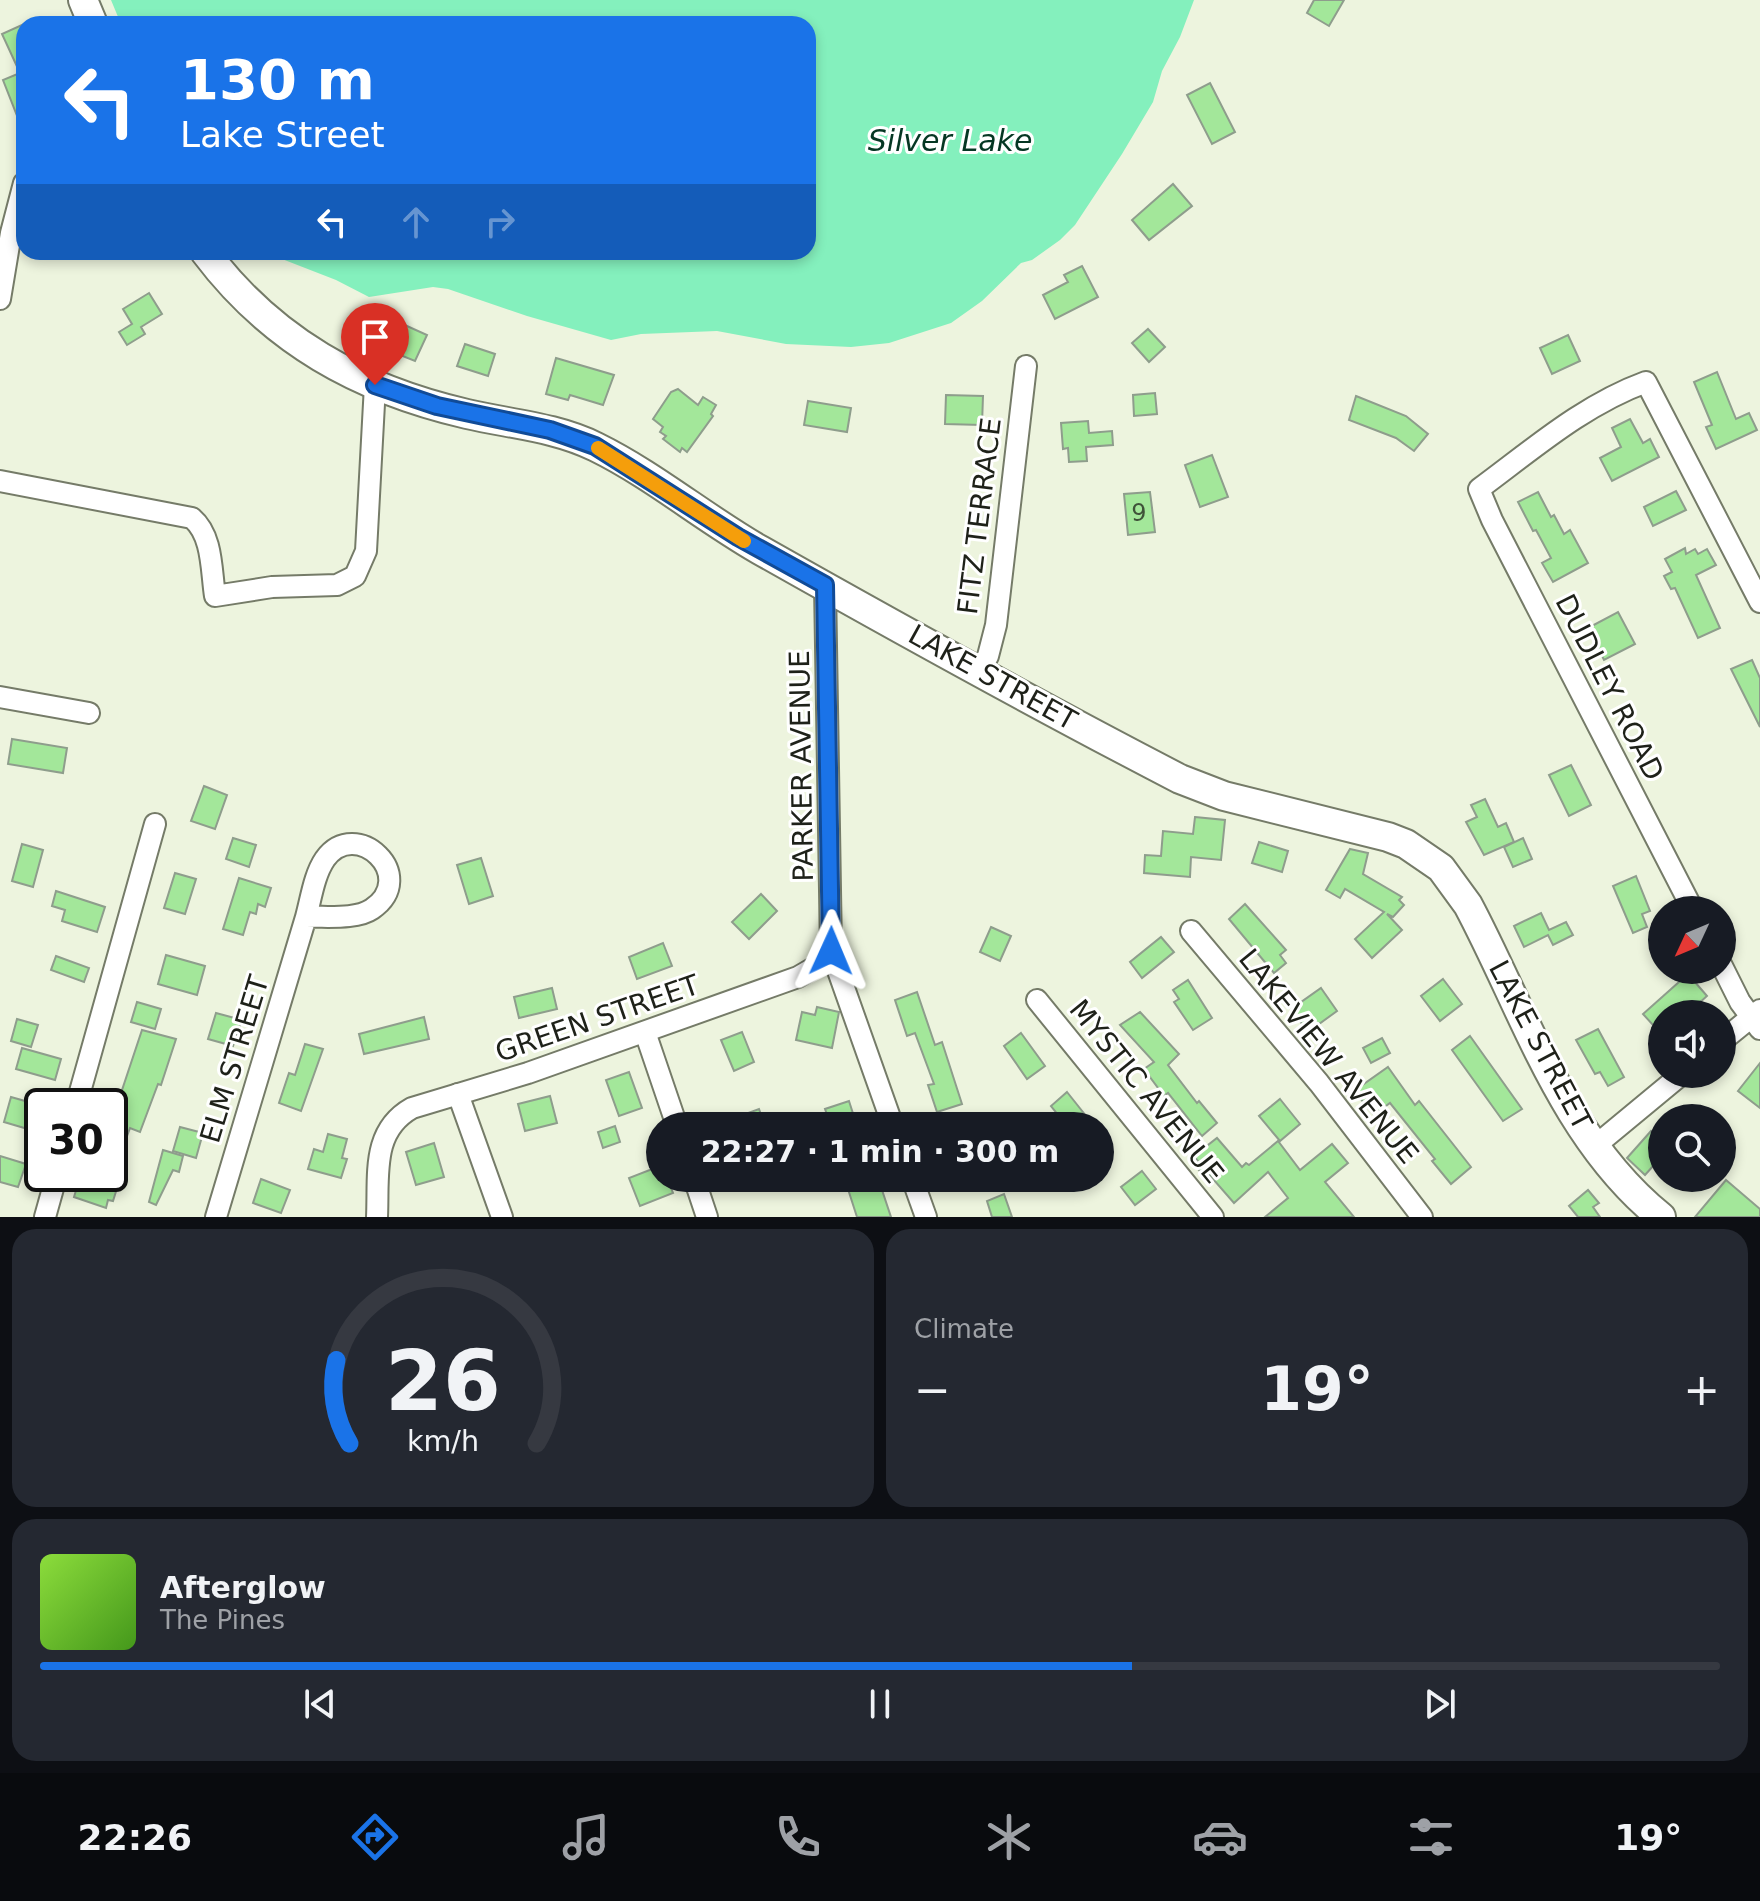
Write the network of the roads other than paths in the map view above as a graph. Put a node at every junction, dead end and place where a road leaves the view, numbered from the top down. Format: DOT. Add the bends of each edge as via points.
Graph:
graph roads {
  1 [pos="16,214"];
  2 [pos="212,260"];
  3 [pos="0,299"];
  4 [pos="1026,366"];
  5 [pos="375,385"];
  6 [pos="0,481"];
  7 [pos="825,585"];
  8 [pos="1760,602"];
  9 [pos="980,670"];
  10 [pos="0,697"];
  11 [pos="89,713"];
  12 [pos="155,824"];
  13 [pos="1686,896"];
  14 [pos="306,917"];
  15 [pos="1191,931"];
  16 [pos="831,951"];
  17 [pos="1734,984"];
  18 [pos="1037,1000"];
  19 [pos="1757,1019"];
  20 [pos="645,1032"];
  21 [pos="1736,1032"];
  22 [pos="81,1088"];
  23 [pos="1665,1088"];
  24 [pos="458,1094"];
  25 [pos="672,1112"];
  26 [pos="888,1112"];
  27 [pos="1595,1146"];
  28 [pos="52,1192"];
  29 [pos="699,1192"];
  30 [pos="917,1192"];
  31 [pos="45,1217"];
  32 [pos="216,1217"];
  33 [pos="377,1217"];
  34 [pos="502,1217"];
  35 [pos="707,1217"];
  36 [pos="926,1217"];
  37 [pos="1213,1217"];
  38 [pos="1422,1217"];
  39 [pos="1661,1217"];
  1 -- 3 [label="street"];
  2 -- 5 [label="street, LAKE STREET" via="277,328"];
  4 -- 9 [label="street, FITZ TERRACE" via="996,625"];
  5 -- 6 [label="street" via="366,551 355,576 337,585 215,596 206,537 192,518"];
  5 -- 7 [label="street, LAKE STREET" via="595,446"];
  7 -- 9 [label="street, LAKE STREET"];
  7 -- 16 [label="street, PARKER AVENUE"];
  8 -- 13 [label="street, DUDLEY ROAD" via="1646,382 1587,411 1479,489"];
  9 -- 27 [label="street, LAKE STREET" via="1202,788 1388,837 1424,854 1468,905 1550,1074"];
  10 -- 11 [label="street"];
  12 -- 22 [label="street"];
  14 -- 14 [label="street, ELM STREET" via="370,910 388,889 381,856 355,844 333,851 320,869"];
  14 -- 32 [label="street, ELM STREET"];
  15 -- 38 [label="street, LAKEVIEW AVENUE" via="1319,1083"];
  16 -- 20 [label="street, GREEN STREET" via="798,977"];
  16 -- 26 [label="street, PARKER AVENUE"];
  17 -- 19 [label="street"];
  18 -- 37 [label="street, MYSTIC AVENUE"];
  19 -- 21 [label="street"];
  20 -- 24 [label="street, GREEN STREET"];
  20 -- 25 [label="street"];
  23 -- 27 [label="street"];
  24 -- 33 [label="street, GREEN STREET" via="412,1108 392,1121 383,1138"];
  24 -- 34 [label="street"];
  27 -- 39 [label="street, LAKE STREET"];
  28 -- 31 [label="street"];
  29 -- 35 [label="street"];
  30 -- 36 [label="street"];
}
